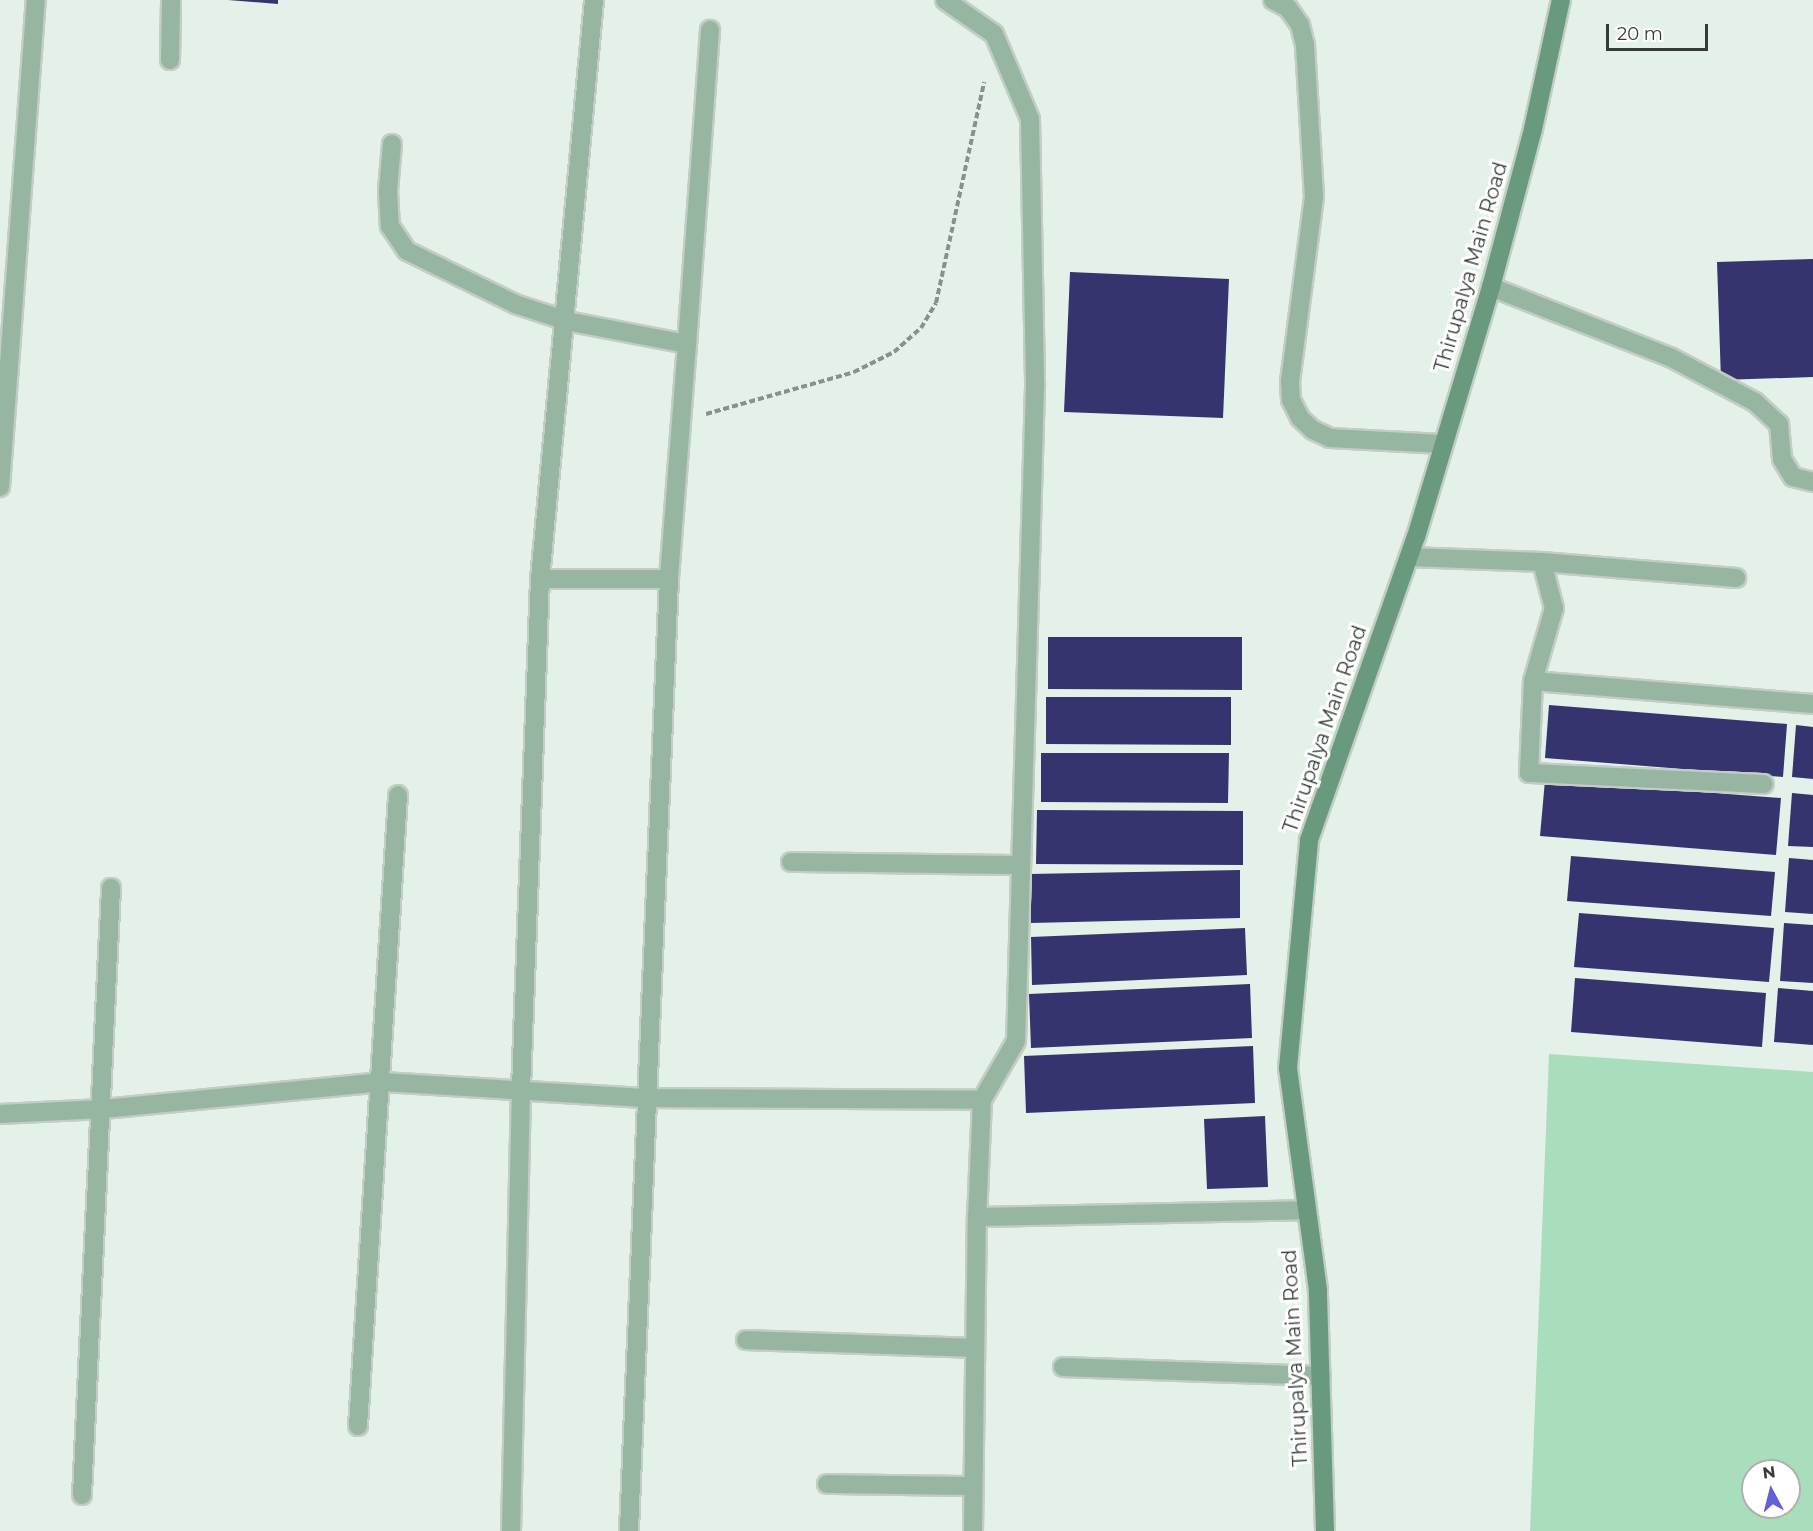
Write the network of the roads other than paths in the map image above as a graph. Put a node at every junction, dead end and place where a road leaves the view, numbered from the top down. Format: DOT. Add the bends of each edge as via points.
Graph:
graph roads {
  1 [pos="36,0"];
  2 [pos="171,0"];
  3 [pos="945,0"];
  4 [pos="1273,0"];
  5 [pos="1561,0"];
  6 [pos="588,4"];
  7 [pos="710,30"];
  8 [pos="170,60"];
  9 [pos="392,144"];
  10 [pos="1491,287"];
  11 [pos="567,321"];
  12 [pos="687,344"];
  13 [pos="1442,444"];
  14 [pos="1813,482"];
  15 [pos="0,487"];
  16 [pos="1409,557"];
  17 [pos="1542,562"];
  18 [pos="1736,578"];
  19 [pos="540,579"];
  20 [pos="669,579"];
  21 [pos="1533,681"];
  22 [pos="1813,704"];
  23 [pos="1764,784"];
  24 [pos="398,795"];
  25 [pos="791,862"];
  26 [pos="1020,865"];
  27 [pos="111,888"];
  28 [pos="383,1082"];
  29 [pos="521,1089"];
  30 [pos="648,1098"];
  31 [pos="982,1100"];
  32 [pos="103,1109"];
  33 [pos="0,1114"];
  34 [pos="1307,1210"];
  35 [pos="977,1217"];
  36 [pos="746,1340"];
  37 [pos="975,1348"];
  38 [pos="1063,1367"];
  39 [pos="1321,1376"];
  40 [pos="358,1426"];
  41 [pos="827,1484"];
  42 [pos="973,1486"];
  43 [pos="82,1495"];
  44 [pos="511,1531"];
  45 [pos="629,1531"];
  46 [pos="973,1531"];
  47 [pos="1325,1531"];
  1 -- 15 [label="street"];
  2 -- 8 [label="street"];
  3 -- 26 [label="street" via="994,34 1030,118 1035,387"];
  4 -- 13 [label="street" via="1294,16 1305,45 1314,197 1290,381 1291,400 1300,418 1330,438"];
  5 -- 10 [label="street, Thirupalya Main Road" via="1533,129"];
  6 -- 11 [label="street"];
  7 -- 12 [label="street"];
  9 -- 11 [label="street" via="390,226 407,251 515,304"];
  10 -- 13 [label="street, Thirupalya Main Road"];
  10 -- 14 [label="street" via="1670,357 1755,402 1779,424 1782,459 1793,477"];
  11 -- 12 [label="street"];
  11 -- 19 [label="street"];
  12 -- 20 [label="street"];
  13 -- 16 [label="street, Thirupalya Main Road"];
  16 -- 17 [label="street"];
  16 -- 34 [label="street, Thirupalya Main Road" via="1309,840 1288,1068"];
  17 -- 18 [label="street"];
  17 -- 21 [label="street" via="1554,608"];
  19 -- 20 [label="street"];
  19 -- 29 [label="street"];
  20 -- 30 [label="street"];
  21 -- 22 [label="street"];
  21 -- 23 [label="street" via="1529,773"];
  24 -- 28 [label="street"];
  25 -- 26 [label="street"];
  26 -- 31 [label="street" via="1016,1041"];
  27 -- 32 [label="street"];
  28 -- 29 [label="street"];
  28 -- 32 [label="street"];
  28 -- 40 [label="street"];
  29 -- 30 [label="street"];
  29 -- 44 [label="street"];
  30 -- 31 [label="street"];
  30 -- 45 [label="street"];
  31 -- 35 [label="street"];
  32 -- 33 [label="street"];
  32 -- 43 [label="street"];
  34 -- 35 [label="street"];
  34 -- 39 [label="street, Thirupalya Main Road" via="1318,1290"];
  35 -- 37 [label="street"];
  36 -- 37 [label="street"];
  37 -- 42 [label="street"];
  38 -- 39 [label="street"];
  39 -- 47 [label="street, Thirupalya Main Road"];
  41 -- 42 [label="street"];
  42 -- 46 [label="street"];
}
